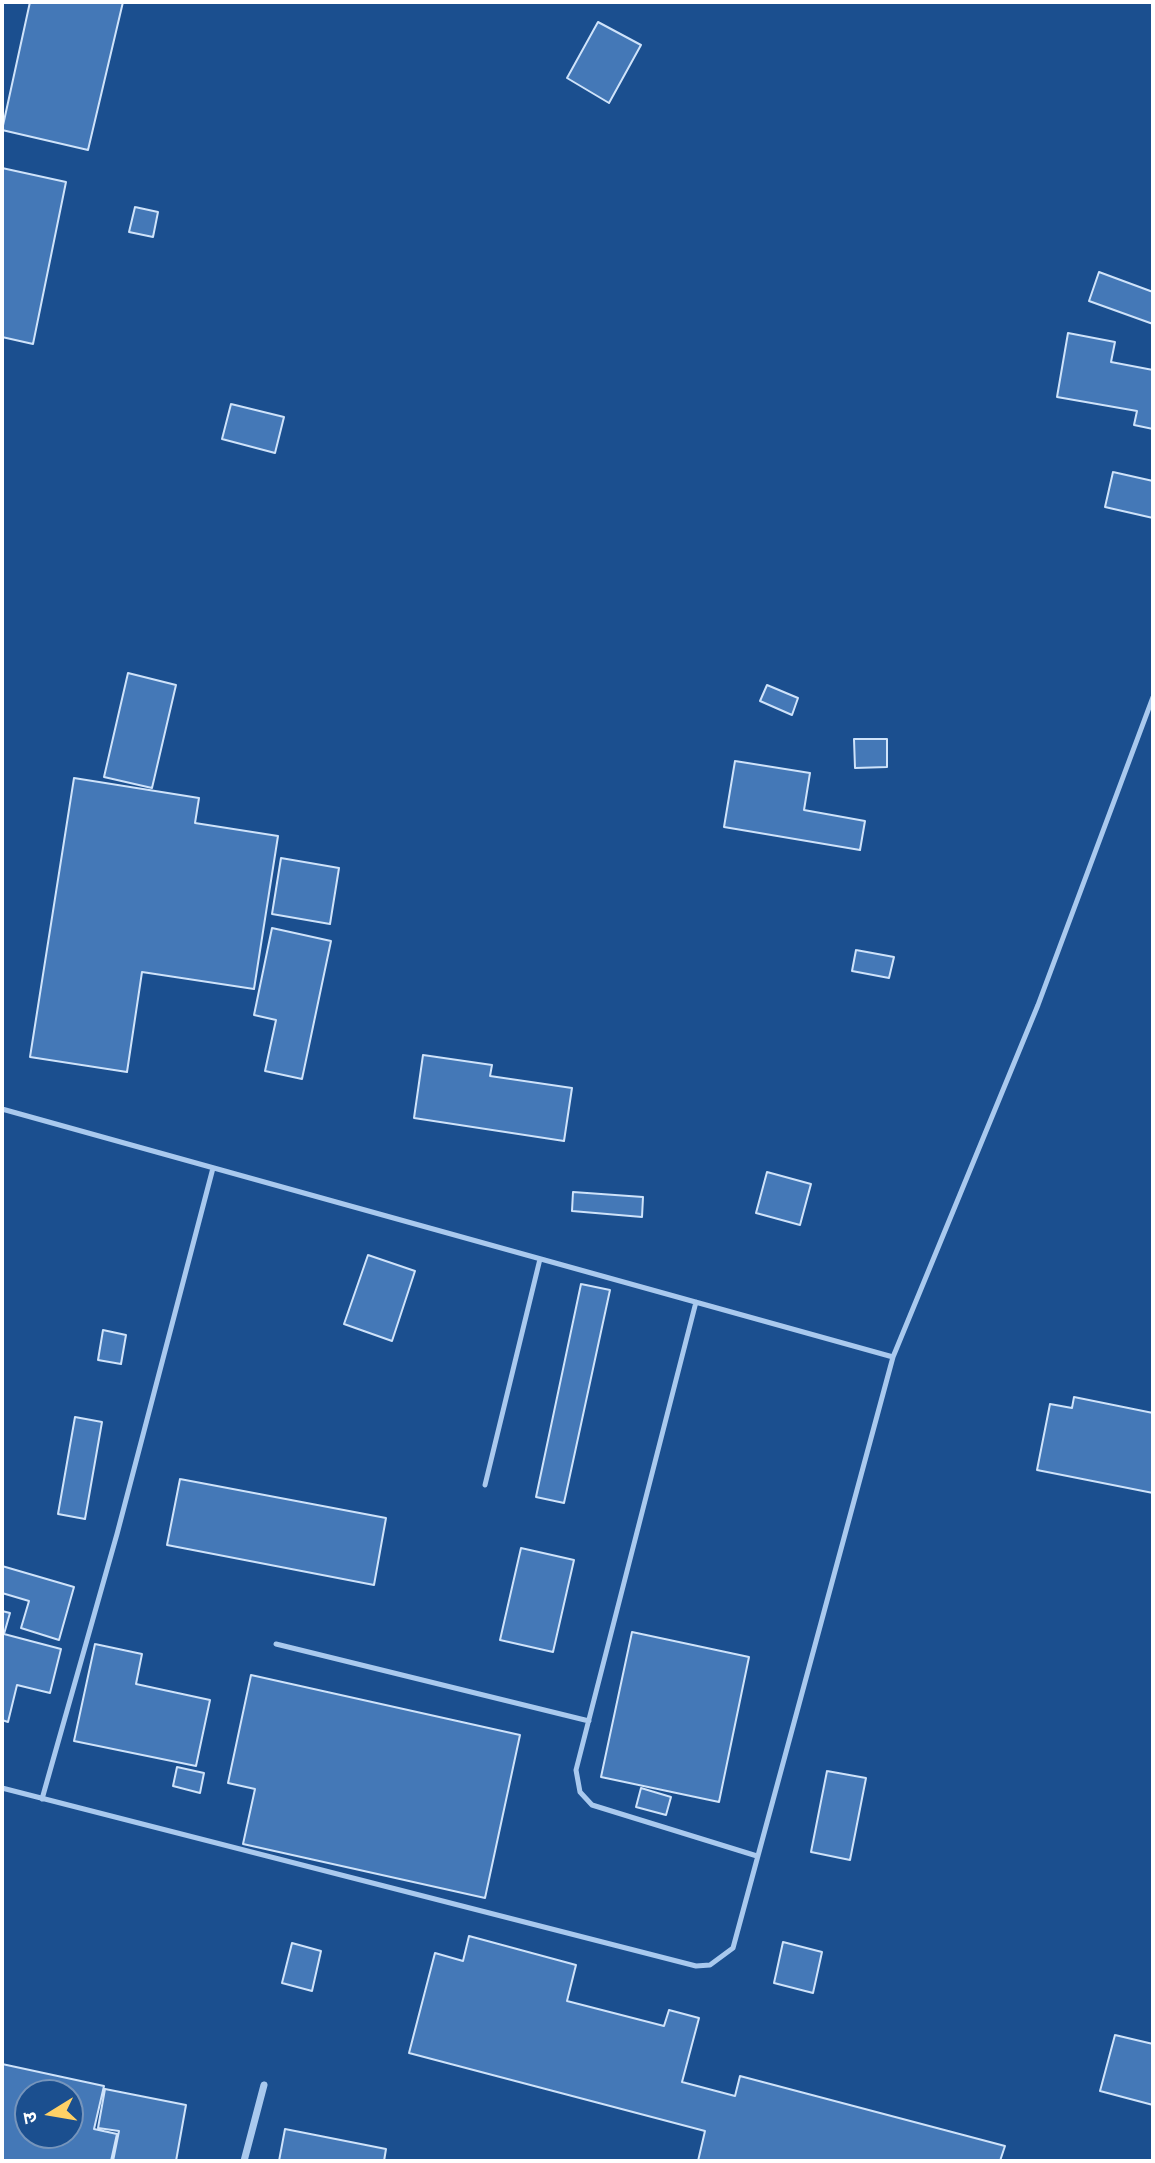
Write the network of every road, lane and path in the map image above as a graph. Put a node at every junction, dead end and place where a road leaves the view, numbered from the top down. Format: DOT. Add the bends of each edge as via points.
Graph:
graph roads {
  1 [pos="1153,697"];
  2 [pos="2,1109"];
  3 [pos="213,1168"];
  4 [pos="540,1259"];
  5 [pos="696,1303"];
  6 [pos="893,1357"];
  7 [pos="485,1485"];
  8 [pos="276,1644"];
  9 [pos="589,1721"];
  10 [pos="2,1788"];
  11 [pos="42,1799"];
  12 [pos="757,1856"];
  13 [pos="264,2085"];
  14 [pos="244,2161"];
  1 -- 6 [label="lane" via="1038,1005"];
  2 -- 3 [label="lane"];
  3 -- 4 [label="lane"];
  3 -- 11 [label="lane"];
  4 -- 5 [label="lane"];
  4 -- 7 [label="lane"];
  5 -- 6 [label="lane"];
  5 -- 9 [label="lane"];
  6 -- 12 [label="lane"];
  8 -- 9 [label="lane"];
  9 -- 12 [label="lane" via="576,1770 580,1792 592,1805"];
  10 -- 11 [label="lane"];
  11 -- 12 [label="lane" via="696,1966 710,1965 733,1948"];
  13 -- 14 [label="street"];
}
